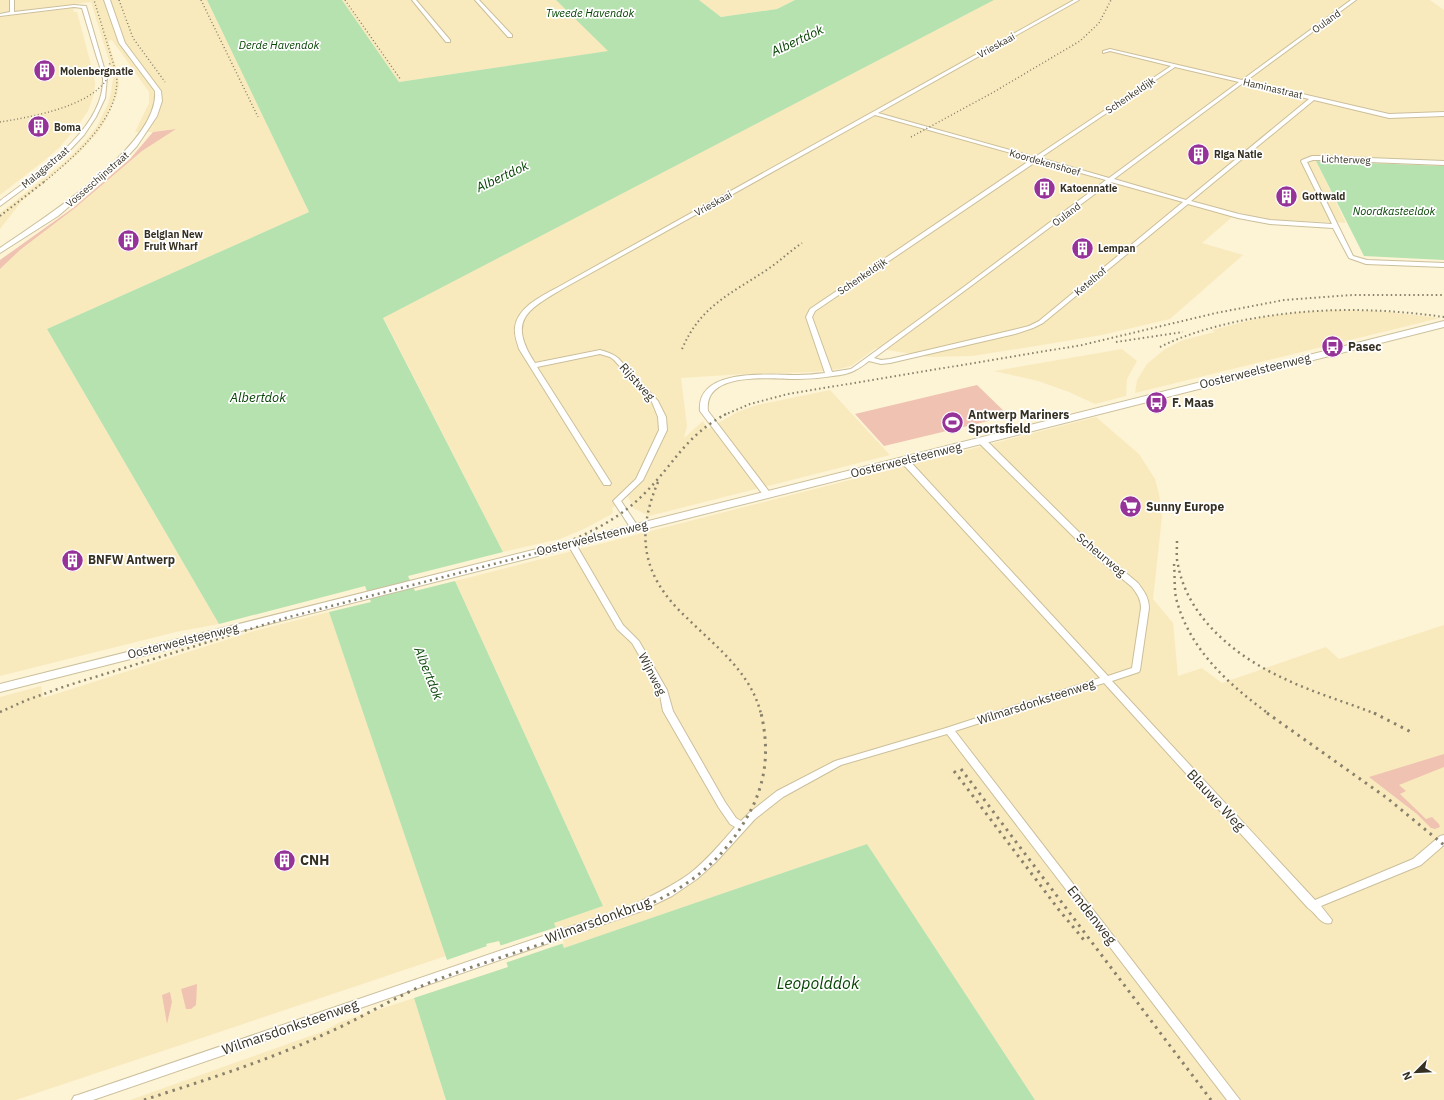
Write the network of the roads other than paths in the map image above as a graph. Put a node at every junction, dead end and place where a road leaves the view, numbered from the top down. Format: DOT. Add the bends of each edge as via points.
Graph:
graph roads {
  1 [pos="12,0"];
  2 [pos="107,0"];
  3 [pos="414,0"];
  4 [pos="477,0"];
  5 [pos="1077,0"];
  6 [pos="1354,0"];
  7 [pos="12,13"];
  8 [pos="0,15"];
  9 [pos="510,36"];
  10 [pos="448,41"];
  11 [pos="1105,52"];
  12 [pos="1175,65"];
  13 [pos="1243,81"];
  14 [pos="1313,98"];
  15 [pos="874,113"];
  16 [pos="1444,114"];
  17 [pos="1036,159"];
  18 [pos="1444,163"];
  19 [pos="1111,180"];
  20 [pos="1186,201"];
  21 [pos="0,204"];
  22 [pos="1335,226"];
  23 [pos="0,251"];
  24 [pos="1444,266"];
  25 [pos="1443,325"];
  26 [pos="869,359"];
  27 [pos="532,366"];
  28 [pos="829,374"];
  29 [pos="982,440"];
  30 [pos="904,460"];
  31 [pos="607,484"];
  32 [pos="767,494"];
  33 [pos="635,528"];
  34 [pos="571,543"];
  35 [pos="1105,680"];
  36 [pos="0,688"];
  37 [pos="950,730"];
  38 [pos="741,826"];
  39 [pos="1444,839"];
  40 [pos="1312,905"];
  41 [pos="1327,920"];
  42 [pos="502,955"];
  43 [pos="78,1100"];
  44 [pos="1234,1100"];
  1 -- 7 [label="street"];
  2 -- 23 [label="street, Vosseschijnstraat" via="122,43 158,91 159,101 154,116 135,145 114,166 55,214"];
  3 -- 10 [label="street"];
  4 -- 9 [label="street"];
  5 -- 15 [label="street, Vrieskaai"];
  6 -- 13 [label="street, Ouland"];
  7 -- 8 [label="street"];
  7 -- 21 [label="street, Malagastraat" via="84,7 105,78 105,89 100,106 69,148"];
  11 -- 12 [label="street, Haminastraat" via="1109,49"];
  12 -- 13 [label="street, Haminastraat"];
  12 -- 17 [label="street, Schenkeldijk"];
  13 -- 14 [label="street, Haminastraat"];
  13 -- 19 [label="street, Ouland"];
  14 -- 16 [label="street, Haminastraat" via="1389,116"];
  14 -- 20 [label="street, Ketelhof"];
  15 -- 17 [label="street, Koordekenshoef"];
  15 -- 27 [label="street, Vrieskaai" via="537,301 516,329 518,340"];
  17 -- 19 [label="street, Koordekenshoef"];
  17 -- 28 [label="street, Schenkeldijk" via="812,310 809,317"];
  18 -- 22 [label="street, Lichterweg" via="1307,159 1304,161 1305,164"];
  19 -- 20 [label="street, Koordekenshoef"];
  19 -- 26 [label="street, Ouland"];
  20 -- 22 [label="street, Koordekenshoef" via="1255,220"];
  20 -- 26 [label="street, Ketelhof" via="1041,322 1031,327 887,361"];
  22 -- 24 [label="street, Lichterweg" via="1348,252 1358,260"];
  25 -- 29 [label="main road, Oosterweelsteenweg"];
  26 -- 28 [label="street, Ouland" via="853,370"];
  27 -- 31 [label="street, Vrieskaai"];
  27 -- 33 [label="street, Rijstweg" via="600,352 616,359 655,401 662,417 663,430 639,480 617,501"];
  28 -- 32 [label="street" via="742,377 722,384 708,393 704,411"];
  29 -- 30 [label="main road, Oosterweelsteenweg"];
  29 -- 35 [label="street, Scheurweg" via="1087,545 1127,577 1141,593 1145,608 1136,670"];
  30 -- 32 [label="main road, Oosterweelsteenweg"];
  30 -- 35 [label="street, Wilmarsdonksteenweg"];
  32 -- 33 [label="main road, Oosterweelsteenweg"];
  33 -- 34 [label="main road, Oosterweelsteenweg"];
  34 -- 36 [label="main road, Oosterweelsteenweg"];
  34 -- 38 [label="street, Wijnweg" via="620,626 635,641 663,690 668,711 722,805 733,821"];
  35 -- 37 [label="street, Wilmarsdonksteenweg"];
  35 -- 40 [label="street, Blauwe Weg"];
  37 -- 38 [label="street, Wilmarsdonksteenweg" via="838,763 780,794"];
  37 -- 44 [label="street, Emdenweg"];
  38 -- 42 [label="street, Wilmarsdonkbrug" via="712,859 668,893 635,909"];
  39 -- 40 [label="street" via="1417,862"];
  40 -- 41 [label="street, Blauwe Weg"];
  42 -- 43 [label="street, Wilmarsdonksteenweg"];
}
